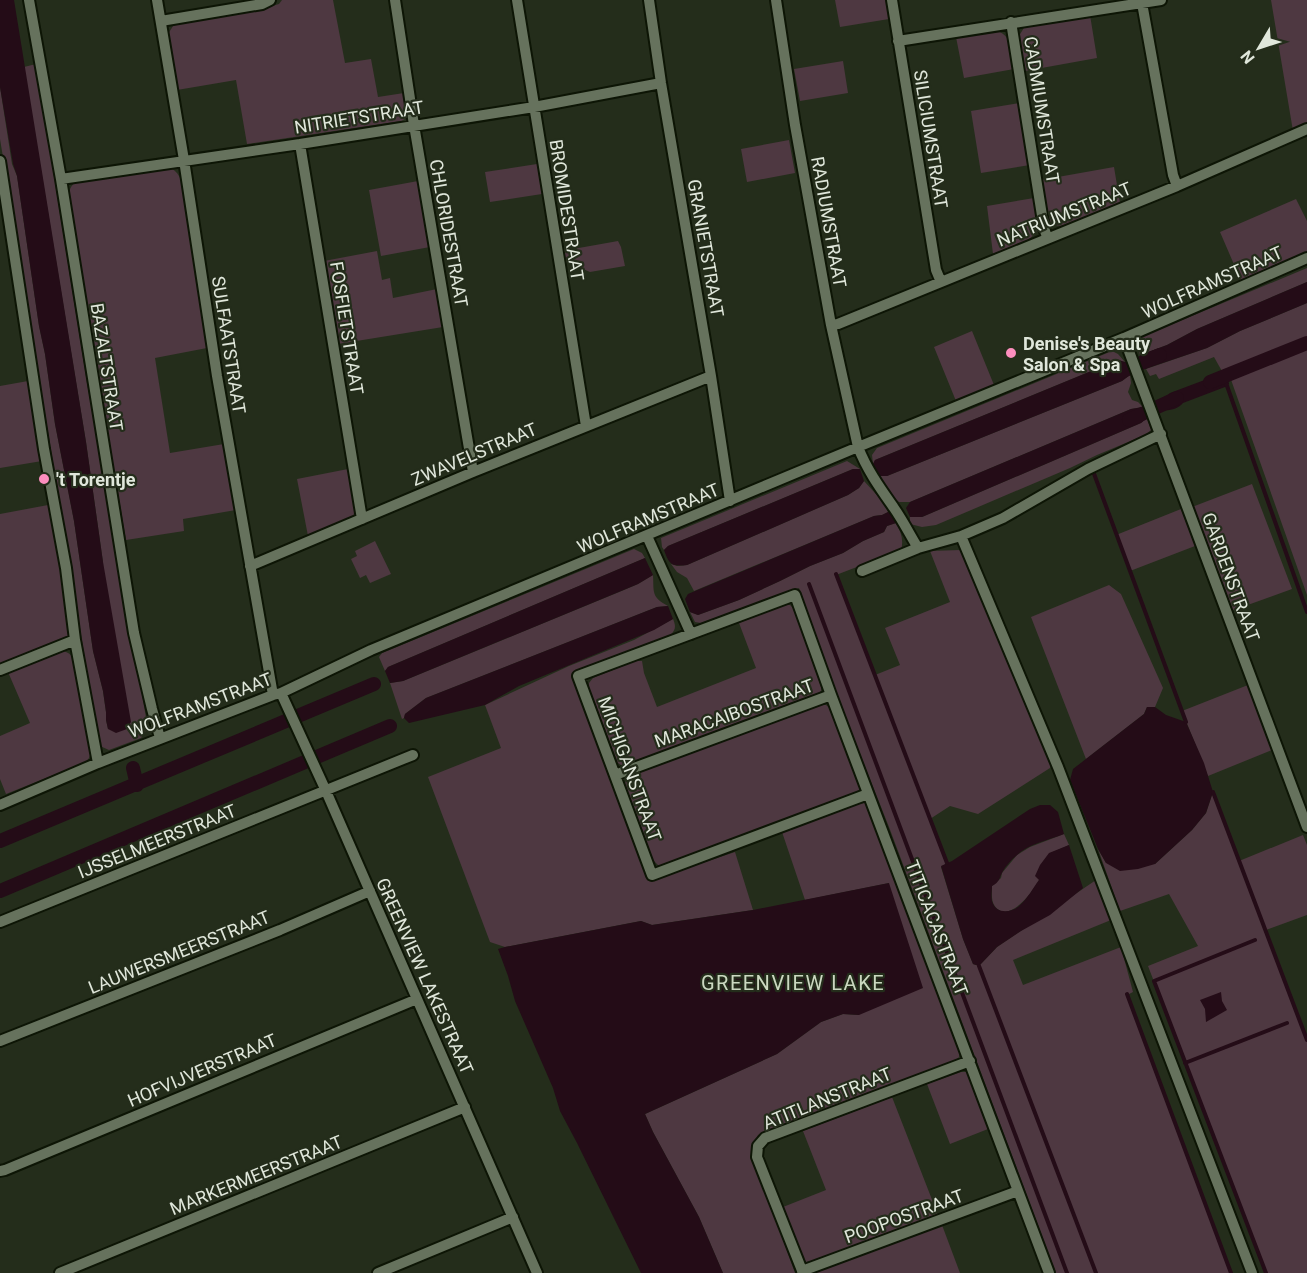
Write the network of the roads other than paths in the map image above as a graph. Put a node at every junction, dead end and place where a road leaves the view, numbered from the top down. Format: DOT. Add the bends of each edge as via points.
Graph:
graph roads {
  1 [pos="29,0"];
  2 [pos="157,0"];
  3 [pos="270,0"];
  4 [pos="395,0"];
  5 [pos="516,0"];
  6 [pos="649,0"];
  7 [pos="776,0"];
  8 [pos="892,0"];
  9 [pos="1161,0"];
  10 [pos="1142,3"];
  11 [pos="161,21"];
  12 [pos="1011,22"];
  13 [pos="898,41"];
  14 [pos="661,83"];
  15 [pos="534,107"];
  16 [pos="414,125"];
  17 [pos="1307,129"];
  18 [pos="300,144"];
  19 [pos="184,160"];
  20 [pos="0,161"];
  21 [pos="61,179"];
  22 [pos="1177,186"];
  23 [pos="2,188"];
  24 [pos="1047,237"];
  25 [pos="1307,258"];
  26 [pos="941,282"];
  27 [pos="831,325"];
  28 [pos="1124,338"];
  29 [pos="711,376"];
  30 [pos="586,426"];
  31 [pos="1161,434"];
  32 [pos="858,447"];
  33 [pos="473,472"];
  34 [pos="729,501"];
  35 [pos="362,519"];
  36 [pos="647,536"];
  37 [pos="961,536"];
  38 [pos="918,548"];
  39 [pos="250,566"];
  40 [pos="862,572"];
  41 [pos="795,595"];
  42 [pos="691,634"];
  43 [pos="75,640"];
  44 [pos="0,670"];
  45 [pos="279,695"];
  46 [pos="831,695"];
  47 [pos="160,738"];
  48 [pos="413,755"];
  49 [pos="98,763"];
  50 [pos="615,775"];
  51 [pos="326,791"];
  52 [pos="868,794"];
  53 [pos="0,805"];
  54 [pos="1307,827"];
  55 [pos="370,891"];
  56 [pos="0,922"];
  57 [pos="417,999"];
  58 [pos="0,1041"];
  59 [pos="970,1061"];
  60 [pos="465,1107"];
  61 [pos="0,1171"];
  62 [pos="1018,1191"];
  63 [pos="513,1217"];
  64 [pos="803,1272"];
  65 [pos="60,1273"];
  66 [pos="378,1273"];
  67 [pos="537,1273"];
  68 [pos="1049,1273"];
  69 [pos="1252,1273"];
  1 -- 21 [label="street, BAZALTSTRAAT"];
  2 -- 11 [label="street, SULFAATSTRAAT"];
  3 -- 11 [label="street"];
  4 -- 16 [label="street, CHLORIDESTRAAT"];
  5 -- 15 [label="street, BROMIDESTRAAT"];
  6 -- 14 [label="street, GRANIETSTRAAT"];
  7 -- 27 [label="street, RADIUMSTRAAT"];
  8 -- 13 [label="street, SILICIUMSTRAAT"];
  9 -- 10 [label="street"];
  10 -- 12 [label="street"];
  10 -- 22 [label="street"];
  11 -- 19 [label="street, SULFAATSTRAAT"];
  12 -- 13 [label="street"];
  12 -- 24 [label="street, CADMIUMSTRAAT"];
  13 -- 26 [label="street, SILICIUMSTRAAT"];
  14 -- 15 [label="street, NITRIETSTRAAT"];
  14 -- 29 [label="street, GRANIETSTRAAT"];
  15 -- 16 [label="street, NITRIETSTRAAT"];
  15 -- 30 [label="street, BROMIDESTRAAT"];
  16 -- 18 [label="street, NITRIETSTRAAT"];
  16 -- 33 [label="street, CHLORIDESTRAAT"];
  17 -- 22 [label="street, NATRIUMSTRAAT"];
  18 -- 19 [label="street, NITRIETSTRAAT"];
  18 -- 35 [label="street, FOSFIETSTRAAT"];
  19 -- 21 [label="street, NITRIETSTRAAT"];
  19 -- 39 [label="street, SULFAATSTRAAT"];
  20 -- 23 [label="street"];
  21 -- 47 [label="street, BAZALTSTRAAT" via="134,633"];
  22 -- 24 [label="street, NATRIUMSTRAAT"];
  23 -- 43 [label="street"];
  24 -- 26 [label="street, NATRIUMSTRAAT"];
  25 -- 28 [label="street, WOLFRAMSTRAAT"];
  26 -- 27 [label="street, NATRIUMSTRAAT"];
  27 -- 32 [label="street, RADIUMSTRAAT"];
  28 -- 31 [label="street, GARDENSTRAAT"];
  28 -- 32 [label="street, WOLFRAMSTRAAT"];
  29 -- 30 [label="street, ZWAVELSTRAAT"];
  29 -- 34 [label="street, GRANIETSTRAAT"];
  30 -- 33 [label="street, ZWAVELSTRAAT"];
  31 -- 37 [label="street" via="1088,469 1003,518"];
  31 -- 54 [label="street, GARDENSTRAAT"];
  32 -- 34 [label="street, WOLFRAMSTRAAT"];
  32 -- 38 [label="street, RADIUMSTRAAT" via="875,482"];
  33 -- 35 [label="street, ZWAVELSTRAAT"];
  34 -- 36 [label="street, WOLFRAMSTRAAT"];
  35 -- 39 [label="street, ZWAVELSTRAAT"];
  36 -- 42 [label="street"];
  36 -- 45 [label="street, WOLFRAMSTRAAT" via="371,650"];
  37 -- 38 [label="street"];
  37 -- 69 [label="street" via="1058,767"];
  38 -- 40 [label="street"];
  39 -- 45 [label="street, SULFAATSTRAAT"];
  41 -- 42 [label="street, MICHIGANSTRAAT"];
  41 -- 46 [label="street, TITICACASTRAAT"];
  42 -- 50 [label="street, MICHIGANSTRAAT" via="578,676"];
  43 -- 44 [label="street"];
  43 -- 49 [label="street"];
  45 -- 47 [label="street, WOLFRAMSTRAAT"];
  45 -- 51 [label="street, GREENVIEW LAKESTRAAT"];
  46 -- 50 [label="street, MARACAIBOSTRAAT"];
  46 -- 52 [label="street, TITICACASTRAAT"];
  47 -- 49 [label="street, WOLFRAMSTRAAT"];
  48 -- 51 [label="street, IJSSELMEERSTRAAT"];
  49 -- 53 [label="street, WOLFRAMSTRAAT"];
  50 -- 52 [label="street, MICHIGANSTRAAT" via="652,875"];
  51 -- 55 [label="street, GREENVIEW LAKESTRAAT"];
  51 -- 56 [label="street, IJSSELMEERSTRAAT"];
  52 -- 59 [label="street, TITICACASTRAAT"];
  55 -- 57 [label="street, GREENVIEW LAKESTRAAT"];
  55 -- 58 [label="street, LAUWERSMEERSTRAAT"];
  57 -- 60 [label="street, GREENVIEW LAKESTRAAT"];
  57 -- 61 [label="street, HOFVIJVERSTRAAT"];
  59 -- 62 [label="street, TITICACASTRAAT"];
  59 -- 64 [label="street, ATITLANSTRAAT" via="765,1138 758,1146 757,1157"];
  60 -- 63 [label="street, GREENVIEW LAKESTRAAT"];
  60 -- 65 [label="street, MARKERMEERSTRAAT"];
  62 -- 64 [label="street, POOPOSTRAAT"];
  62 -- 68 [label="street, TITICACASTRAAT"];
  63 -- 66 [label="street"];
  63 -- 67 [label="street, GREENVIEW LAKESTRAAT"];
}
